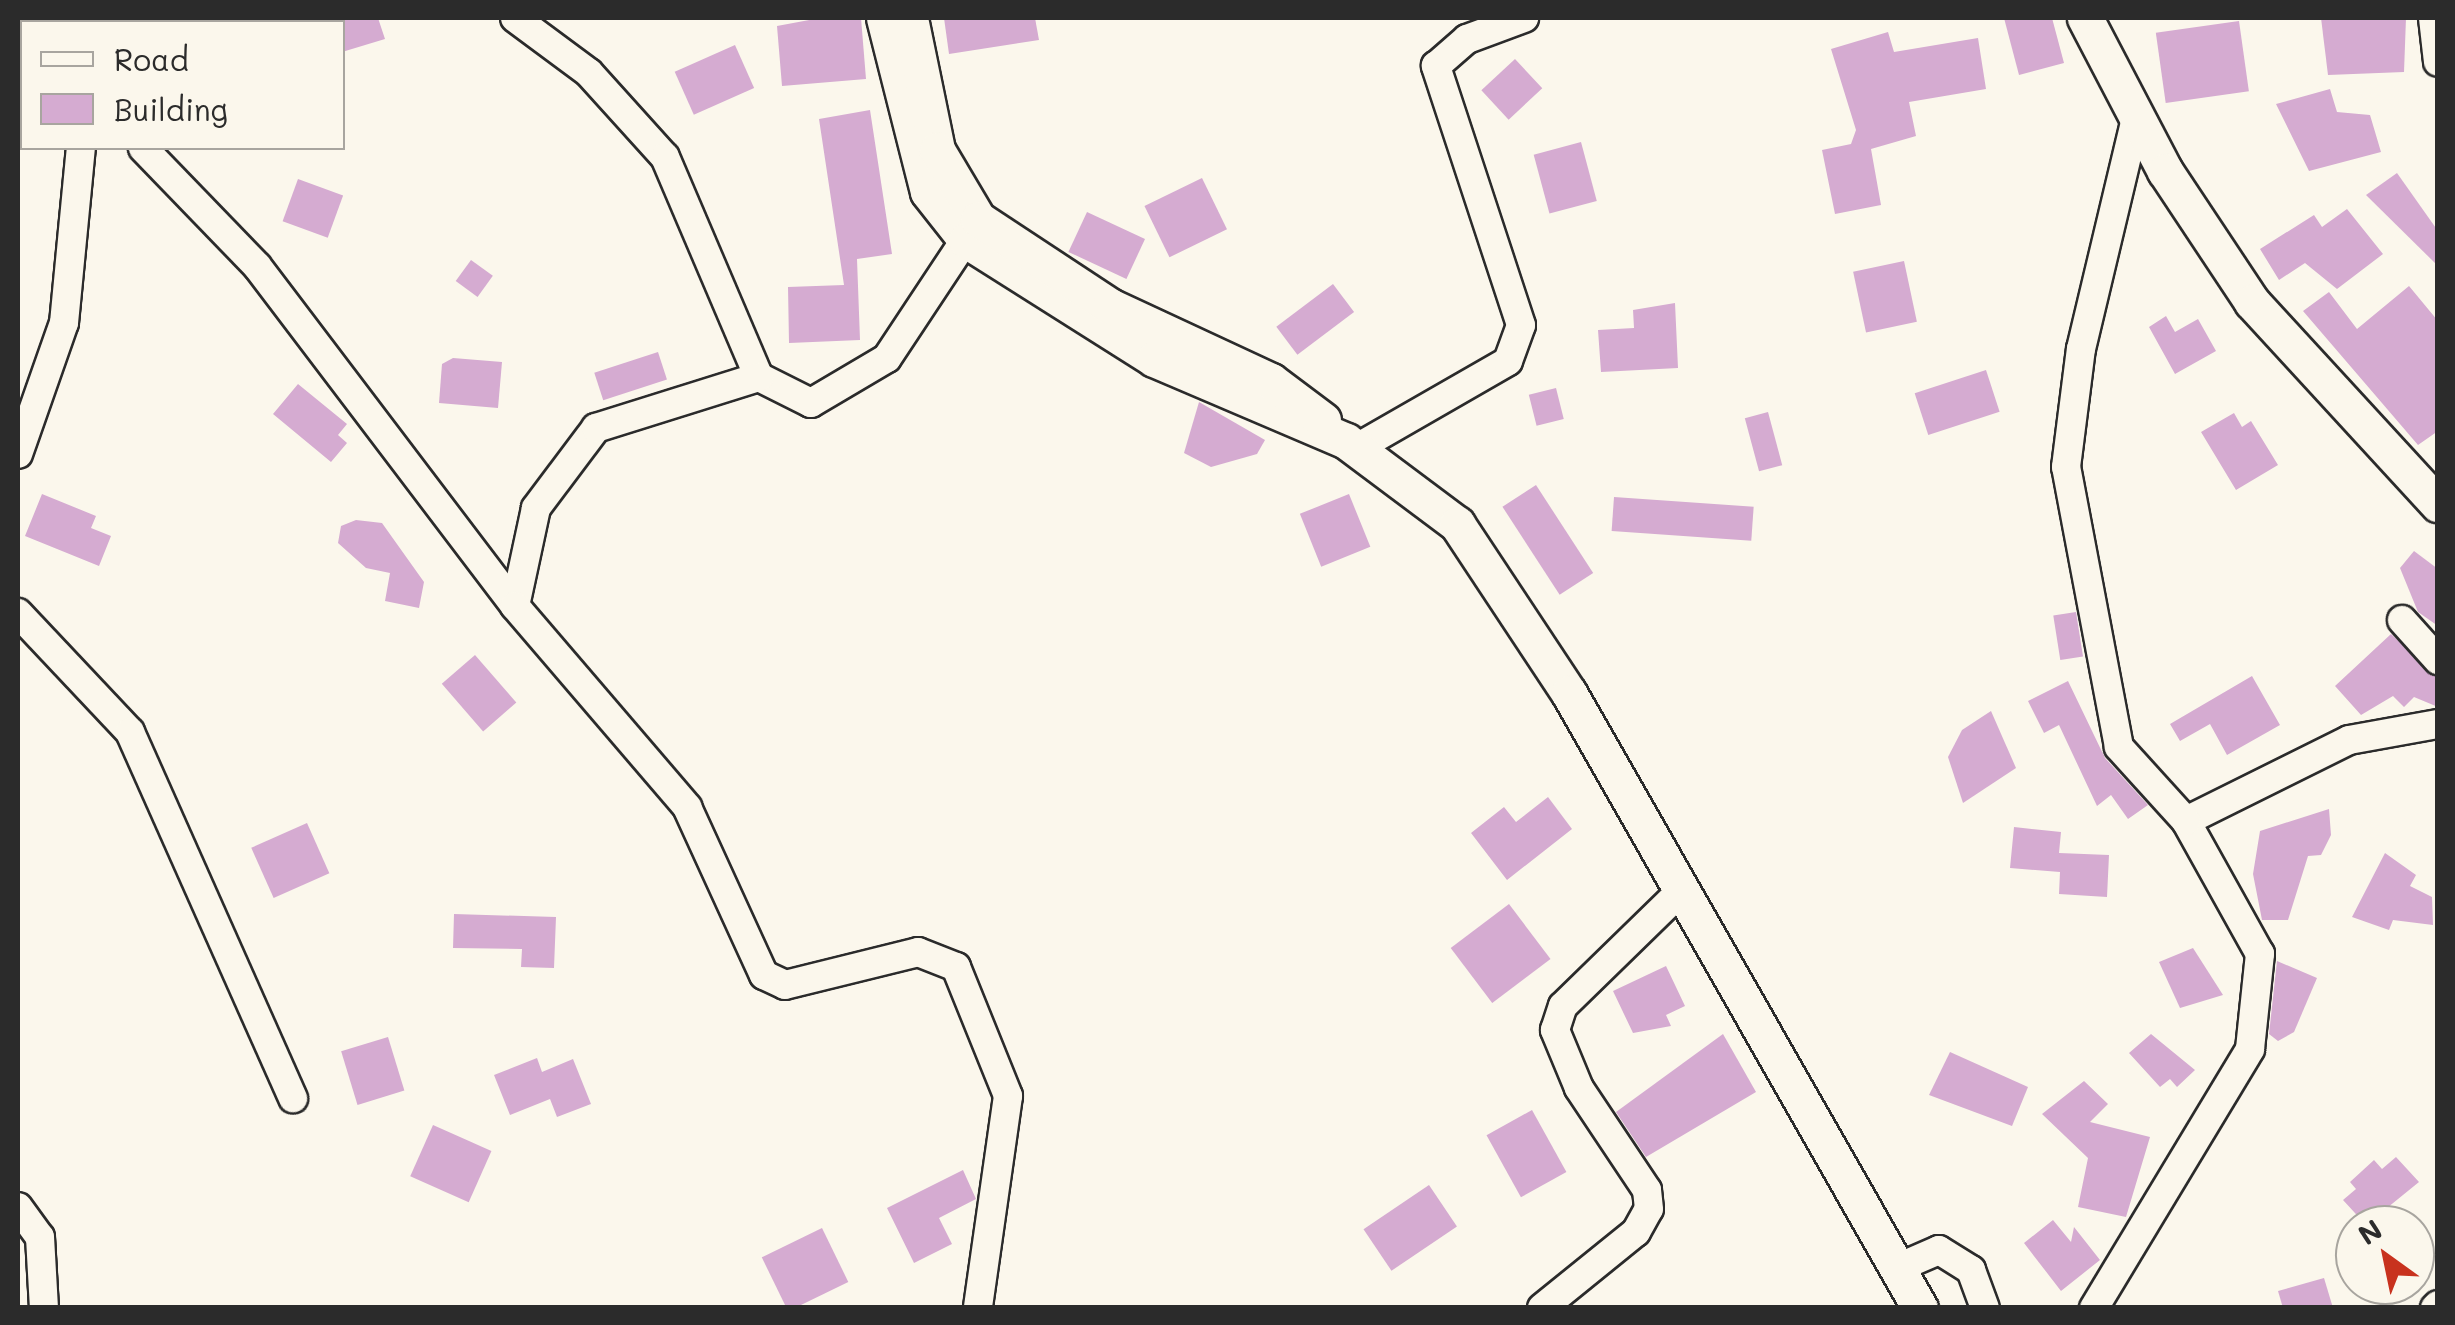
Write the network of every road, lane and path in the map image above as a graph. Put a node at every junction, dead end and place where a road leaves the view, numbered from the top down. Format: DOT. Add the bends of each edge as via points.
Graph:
graph roads {
  1 [pos="514,18"];
  2 [pos="884,18"];
  3 [pos="910,18"];
  4 [pos="1524,18"];
  5 [pos="2085,18"];
  6 [pos="2093,18"];
  7 [pos="2434,18"];
  8 [pos="2105,56"];
  9 [pos="2438,62"];
  10 [pos="2136,118"];
  11 [pos="81,150"];
  12 [pos="145,150"];
  13 [pos="972,229"];
  14 [pos="758,377"];
  15 [pos="1351,444"];
  16 [pos="18,454"];
  17 [pos="2438,504"];
  18 [pos="514,606"];
  19 [pos="18,613"];
  20 [pos="2402,620"];
  21 [pos="2438,660"];
  22 [pos="2438,724"];
  23 [pos="2186,821"];
  24 [pos="1683,889"];
  25 [pos="293,1098"];
  26 [pos="18,1207"];
  27 [pos="1902,1266"];
  28 [pos="44,1308"];
  29 [pos="978,1308"];
  30 [pos="1542,1308"];
  31 [pos="1920,1308"];
  32 [pos="1986,1308"];
  33 [pos="2094,1308"];
  1 -- 14 [label="street" via="589,72 665,157"];
  2 -- 13 [label="main road" via="928,192"];
  3 -- 13 [label="main road" via="936,150"];
  4 -- 15 [label="street" via="1467,39 1436,66 1521,326 1508,361"];
  5 -- 8 [label="main road"];
  6 -- 8 [label="main road"];
  7 -- 9 [label="street"];
  8 -- 10 [label="main road"];
  10 -- 17 [label="main road" via="2252,302"];
  10 -- 23 [label="street" via="2081,349 2066,467 2104,705 2119,747"];
  11 -- 16 [label="street" via="64,324"];
  12 -- 18 [label="street" via="257,266"];
  13 -- 14 [label="street" via="909,332 860,381 811,403"];
  13 -- 15 [label="main road" via="1154,359"];
  14 -- 18 [label="street" via="596,428 536,508"];
  15 -- 24 [label="main road" via="1457,524"];
  18 -- 29 [label="street" via="688,807 764,975 785,985 918,952 956,967 1008,1096"];
  19 -- 25 [label="street" via="130,732"];
  20 -- 21 [label="street"];
  22 -- 23 [label="street" via="2348,740"];
  23 -- 33 [label="street" via="2260,954 2250,1049"];
  24 -- 27 [label="main road"];
  24 -- 30 [label="street" via="1562,1006 1555,1030 1573,1073 1649,1208 1636,1232"];
  26 -- 28 [label="street" via="40,1237"];
  27 -- 31 [label="main road"];
  27 -- 32 [label="street" via="1939,1250 1972,1270"];
}
